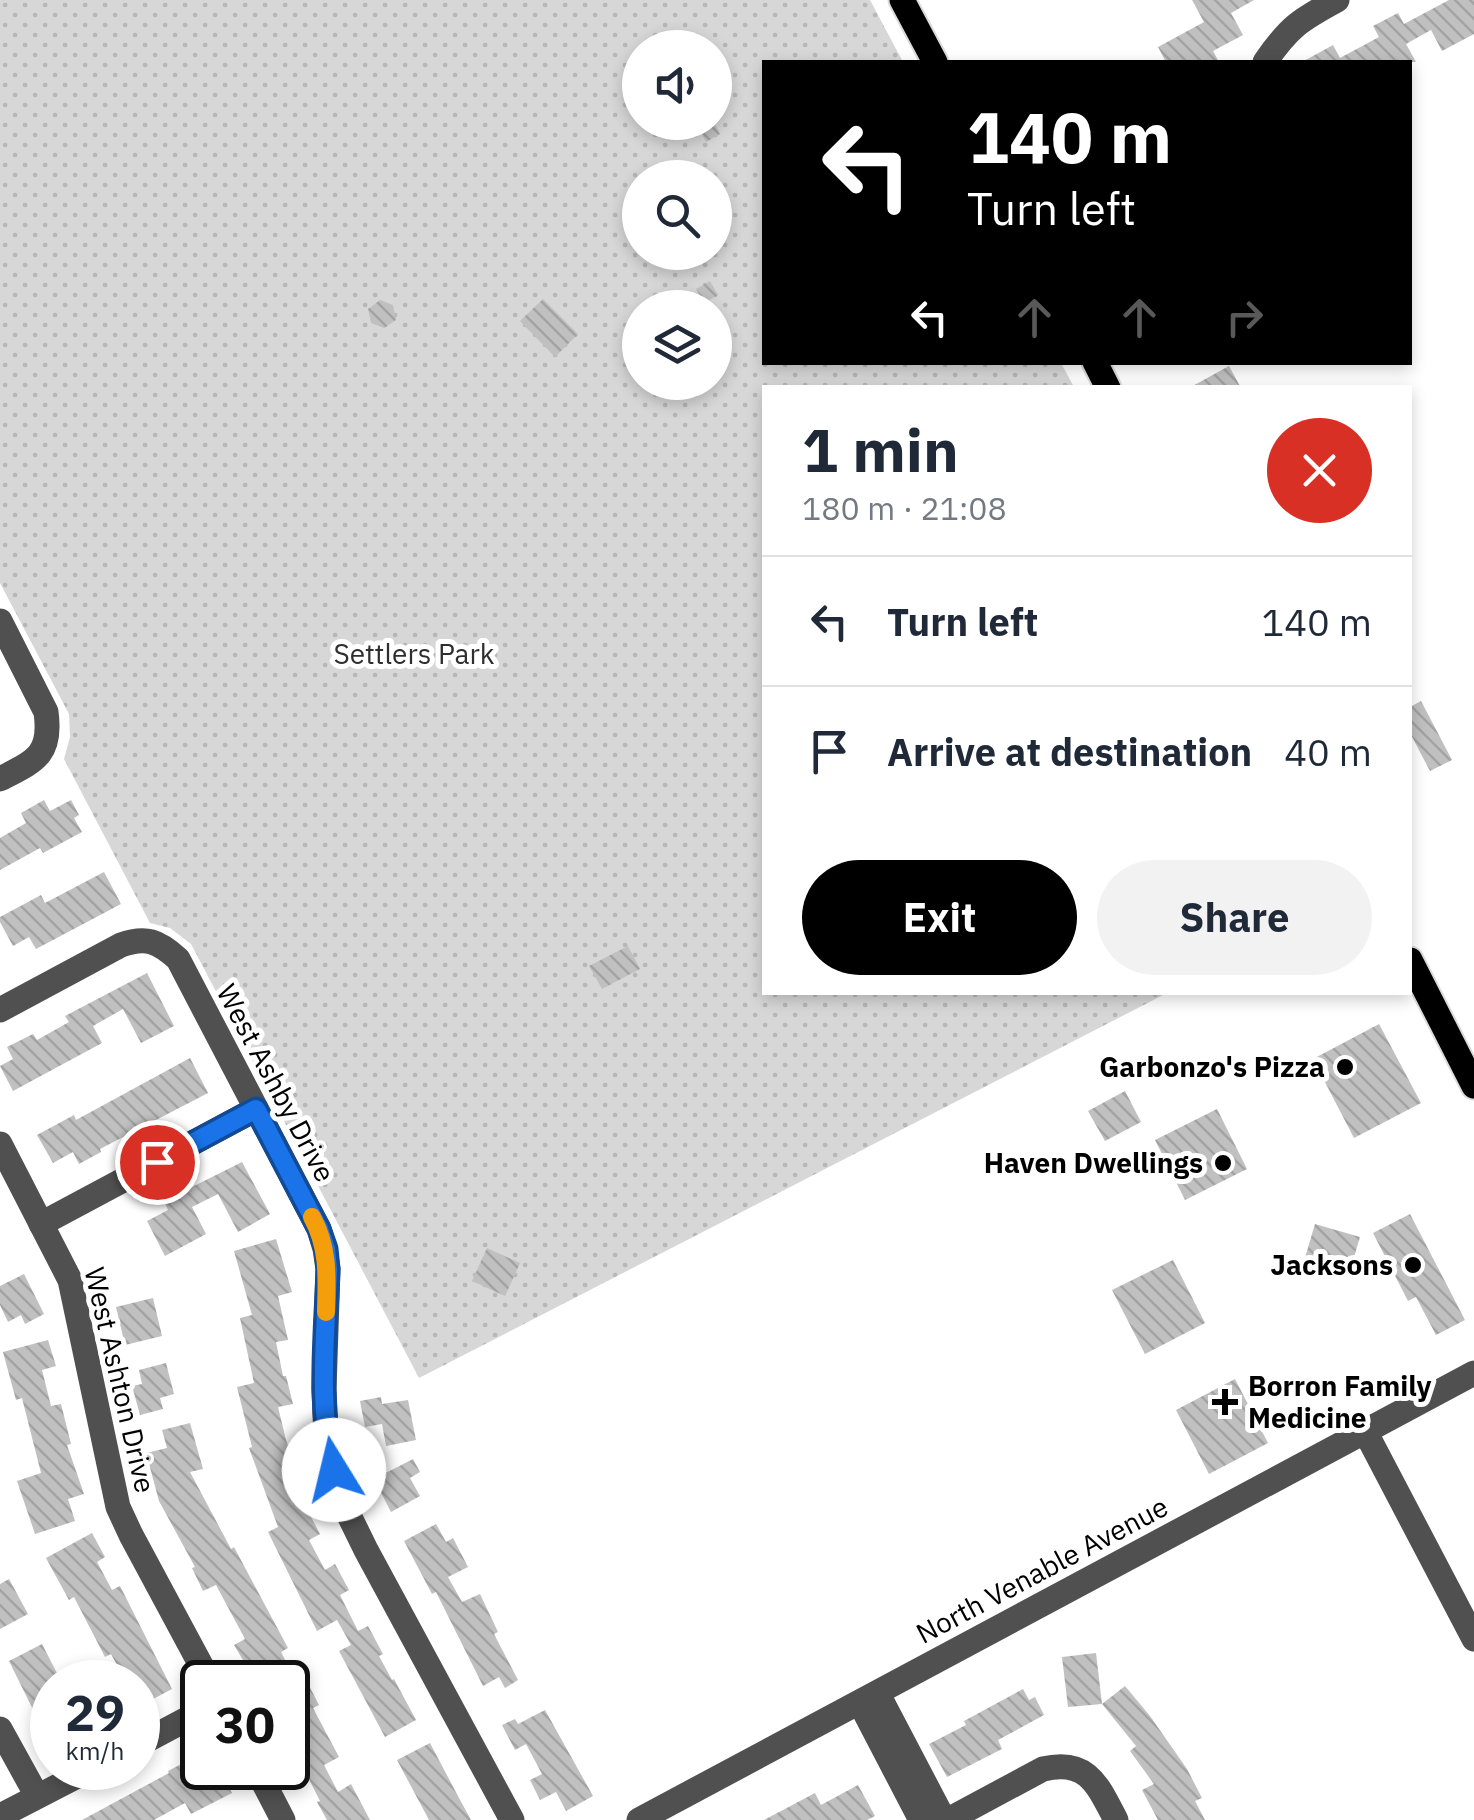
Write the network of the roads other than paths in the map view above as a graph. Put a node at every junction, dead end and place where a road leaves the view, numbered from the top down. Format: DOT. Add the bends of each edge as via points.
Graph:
graph roads {
  1 [pos="902,0"];
  2 [pos="1337,0"];
  3 [pos="934,60"];
  4 [pos="1265,60"];
  5 [pos="0,621"];
  6 [pos="0,779"];
  7 [pos="1412,964"];
  8 [pos="0,1010"];
  9 [pos="1474,1086"];
  10 [pos="256,1109"];
  11 [pos="0,1144"];
  12 [pos="41,1224"];
  13 [pos="1474,1373"];
  14 [pos="1364,1431"];
  15 [pos="1474,1639"];
  16 [pos="198,1660"];
  17 [pos="869,1698"];
  18 [pos="0,1729"];
  19 [pos="49,1790"];
  20 [pos="268,1790"];
  21 [pos="37,1796"];
  22 [pos="0,1816"];
  23 [pos="284,1820"];
  24 [pos="512,1820"];
  25 [pos="639,1820"];
  26 [pos="921,1820"];
  27 [pos="946,1820"];
  28 [pos="1116,1820"];
  1 -- 3 [label="main road"];
  2 -- 4 [label="street" via="1304,18"];
  5 -- 6 [label="street" via="48,727 41,754"];
  7 -- 9 [label="main road"];
  8 -- 10 [label="street, West Ashby Drive" via="121,945 154,942 178,959"];
  10 -- 12 [label="street"];
  10 -- 24 [label="street, West Ashby Drive" via="326,1249 326,1441 341,1499"];
  11 -- 12 [label="street, West Ashton Drive"];
  12 -- 16 [label="street, West Ashton Drive" via="70,1280 118,1507"];
  13 -- 14 [label="street, North Venable Avenue"];
  14 -- 15 [label="street"];
  14 -- 17 [label="street, North Venable Avenue"];
  17 -- 25 [label="street, North Venable Avenue"];
  17 -- 26 [label="street"];
  17 -- 27 [label="street"];
  18 -- 21 [label="street"];
  19 -- 21 [label="street"];
  20 -- 23 [label="street"];
  21 -- 22 [label="street"];
  27 -- 28 [label="street" via="1057,1766 1071,1766 1097,1783"];
}
